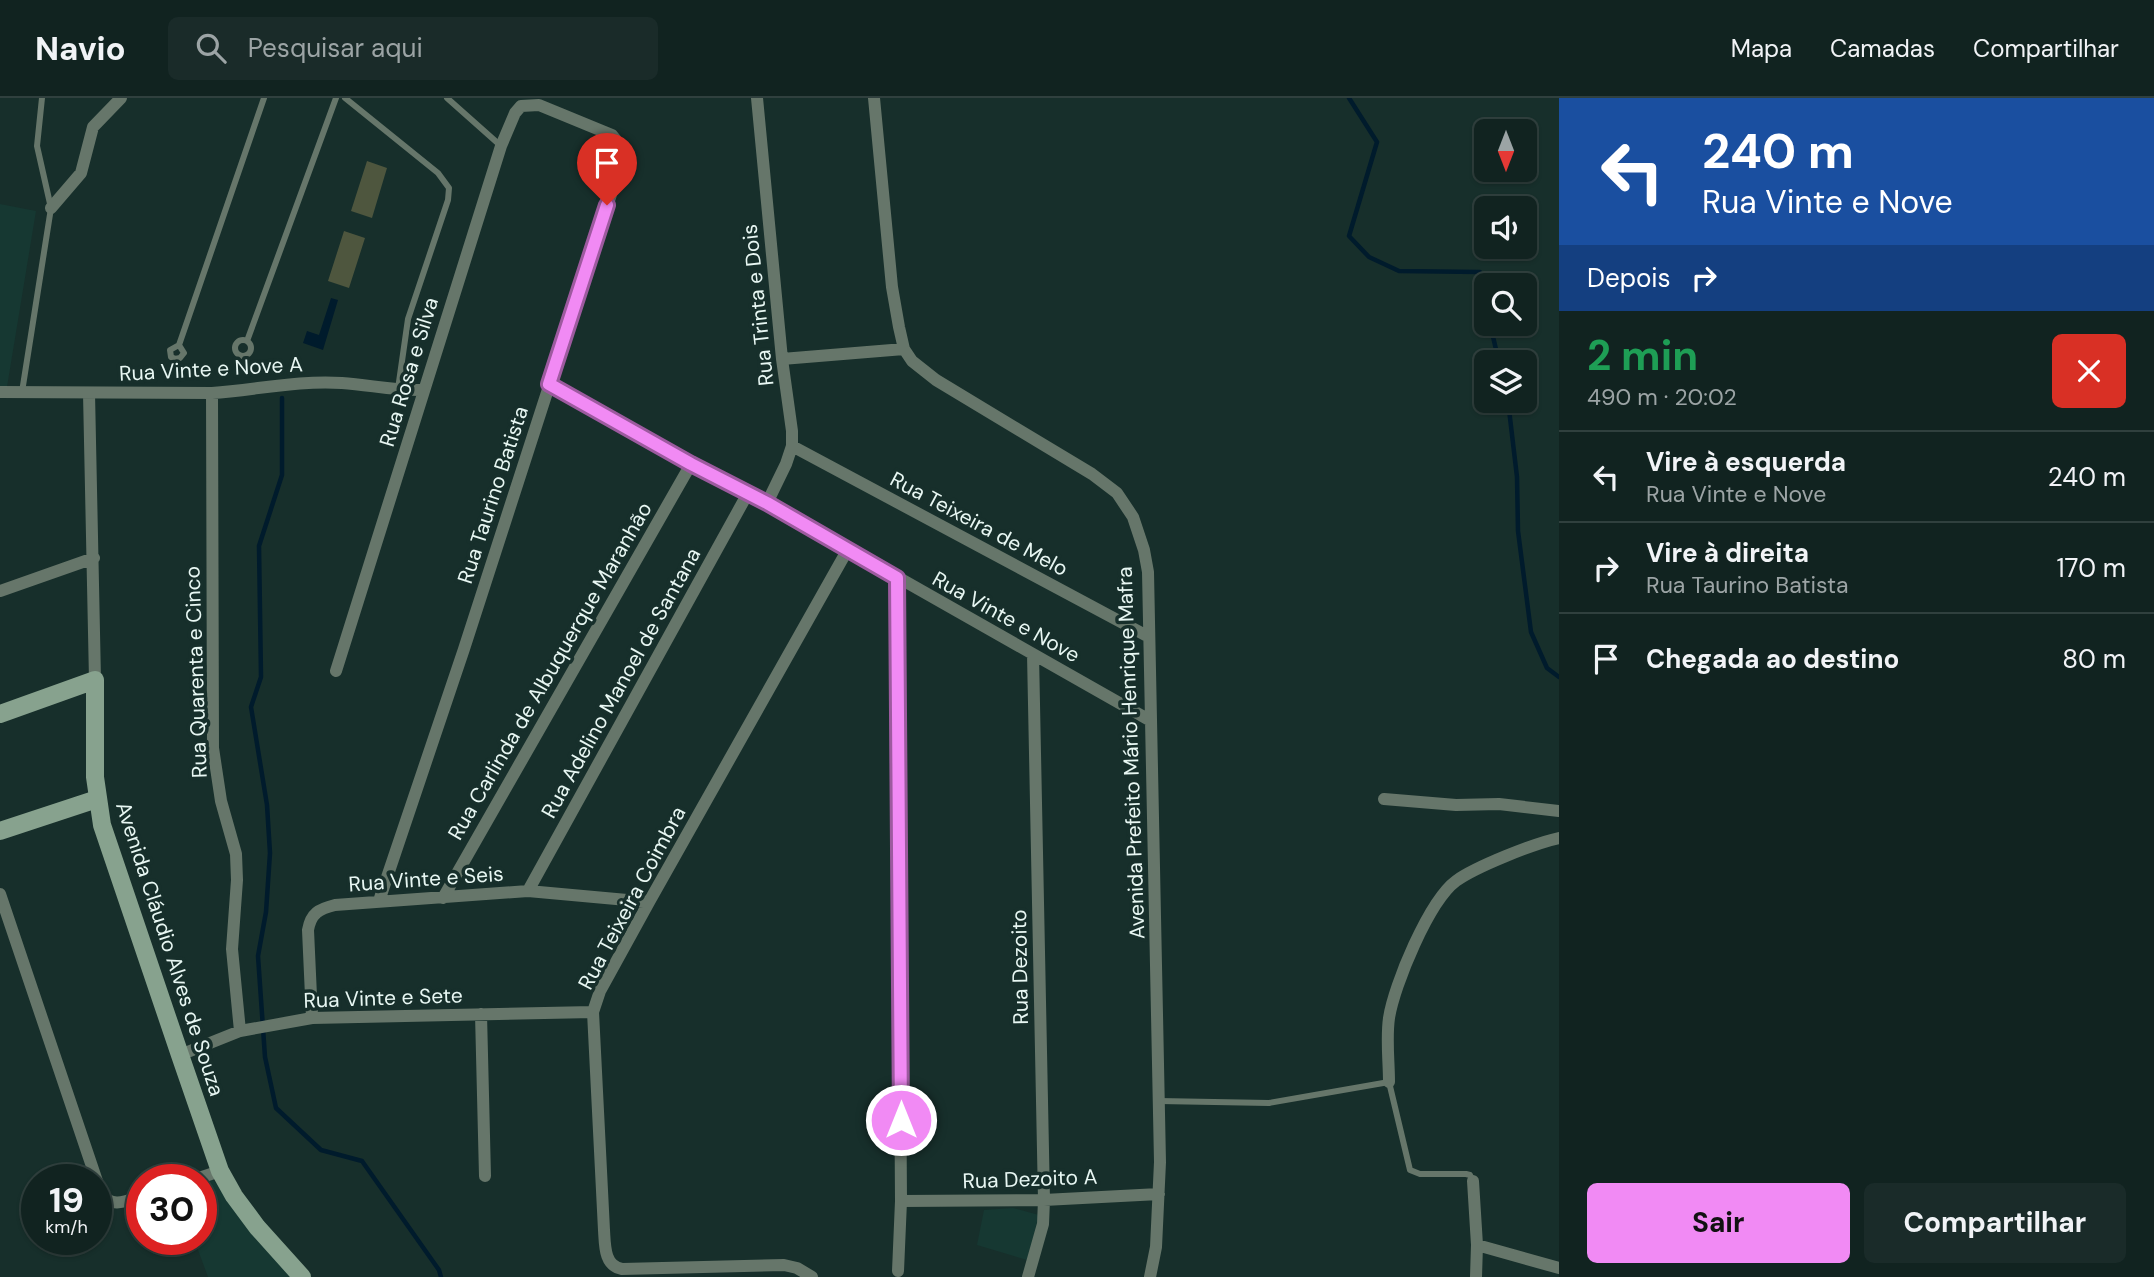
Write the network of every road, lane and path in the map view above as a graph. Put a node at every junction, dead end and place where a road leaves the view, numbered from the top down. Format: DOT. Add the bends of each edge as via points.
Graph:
graph roads {
  1 [pos="42,98"];
  2 [pos="121,98"];
  3 [pos="264,98"];
  4 [pos="335,98"];
  5 [pos="345,98"];
  6 [pos="447,98"];
  7 [pos="757,98"];
  8 [pos="874,98"];
  9 [pos="539,105"];
  10 [pos="501,146"];
  11 [pos="51,208"];
  12 [pos="247,341"];
  13 [pos="178,345"];
  14 [pos="904,349"];
  15 [pos="782,359"];
  16 [pos="549,384"];
  17 [pos="424,390"];
  18 [pos="397,391"];
  19 [pos="0,392"];
  20 [pos="22,392"];
  21 [pos="89,393"];
  22 [pos="212,393"];
  23 [pos="792,446"];
  24 [pos="691,464"];
  25 [pos="748,493"];
  26 [pos="767,503"];
  27 [pos="848,549"];
  28 [pos="94,558"];
  29 [pos="897,578"];
  30 [pos="0,591"];
  31 [pos="1149,637"];
  32 [pos="1033,654"];
  33 [pos="337,671"];
  34 [pos="95,680"];
  35 [pos="0,714"];
  36 [pos="1151,721"];
  37 [pos="97,799"];
  38 [pos="1384,799"];
  39 [pos="1559,811"];
  40 [pos="0,831"];
  41 [pos="1559,838"];
  42 [pos="528,891"];
  43 [pos="0,894"];
  44 [pos="443,898"];
  45 [pos="379,901"];
  46 [pos="649,902"];
  47 [pos="593,1012"];
  48 [pos="481,1014"];
  49 [pos="312,1018"];
  50 [pos="240,1031"];
  51 [pos="180,1055"];
  52 [pos="1389,1082"];
  53 [pos="1159,1101"];
  54 [pos="220,1171"];
  55 [pos="217,1172"];
  56 [pos="485,1176"];
  57 [pos="1473,1181"];
  58 [pos="1159,1194"];
  59 [pos="1044,1200"];
  60 [pos="126,1201"];
  61 [pos="901,1201"];
  62 [pos="1477,1245"];
  63 [pos="1559,1269"];
  64 [pos="748,1271"];
  65 [pos="898,1271"];
  66 [pos="302,1277"];
  67 [pos="812,1277"];
  68 [pos="1028,1277"];
  69 [pos="1150,1277"];
  70 [pos="1476,1277"];
  1 -- 11 [label="lane" via="37,146"];
  2 -- 11 [label="street" via="93,127 81,173"];
  3 -- 13 [label="lane"];
  4 -- 12 [label="lane"];
  5 -- 18 [label="lane" via="438,173 449,188 449,200 408,319"];
  6 -- 10 [label="lane"];
  7 -- 15 [label="street, Rua Trinta e Dois"];
  8 -- 14 [label="street" via="892,286"];
  9 -- 10 [label="street, Rua Rosa e Silva" via="521,106 514,113"];
  9 -- 16 [label="street, Rua Taurino Batista" via="612,135 620,152 616,179"];
  10 -- 17 [label="street, Rua Rosa e Silva"];
  11 -- 20 [label="lane"];
  14 -- 15 [label="street"];
  14 -- 31 [label="street, Avenida Prefeito Mário Henrique Mafra" via="936,380 1117,493 1133,517 1144,550"];
  15 -- 23 [label="street, Rua Trinta e Dois"];
  16 -- 24 [label="street, Rua Vinte e Nove"];
  16 -- 45 [label="street, Rua Taurino Batista"];
  17 -- 18 [label="street, Rua Vinte e Nove A"];
  17 -- 33 [label="street, Rua Rosa e Silva"];
  18 -- 22 [label="street, Rua Vinte e Nove A" via="343,383 290,383"];
  19 -- 20 [label="street, Rua Vinte e Nove A"];
  20 -- 21 [label="street, Rua Vinte e Nove A"];
  21 -- 22 [label="street, Rua Vinte e Nove A"];
  21 -- 28 [label="street, Avenida Cláudio Alves de Souza"];
  22 -- 50 [label="street, Rua Quarenta e Cinco" via="213,748 236,854 232,949"];
  23 -- 26 [label="street, Rua Trinta e Dois"];
  23 -- 31 [label="street, Rua Teixeira de Melo"];
  24 -- 25 [label="street, Rua Vinte e Nove"];
  24 -- 44 [label="street, Rua Carlinda de Albuquerque Maranhão"];
  25 -- 26 [label="street, Rua Vinte e Nove"];
  25 -- 42 [label="street, Rua Adelino Manoel de Santana"];
  26 -- 27 [label="street, Rua Vinte e Nove"];
  27 -- 29 [label="street, Rua Vinte e Nove"];
  27 -- 46 [label="street, Rua Teixeira Coimbra"];
  28 -- 30 [label="street"];
  28 -- 34 [label="street, Avenida Cláudio Alves de Souza"];
  29 -- 32 [label="street, Rua Vinte e Nove"];
  29 -- 61 [label="street"];
  31 -- 36 [label="street, Avenida Prefeito Mário Henrique Mafra"];
  32 -- 36 [label="street, Rua Vinte e Nove"];
  32 -- 59 [label="street, Rua Dezoito"];
  34 -- 35 [label="street"];
  34 -- 37 [label="street, Avenida Cláudio Alves de Souza"];
  36 -- 53 [label="street, Avenida Prefeito Mário Henrique Mafra"];
  37 -- 40 [label="street"];
  37 -- 51 [label="street, Avenida Cláudio Alves de Souza"];
  38 -- 39 [label="street" via="1499,803"];
  41 -- 52 [label="street" via="1480,868 1456,881 1440,897 1395,992 1389,1020"];
  42 -- 44 [label="street, Rua Vinte e Seis"];
  42 -- 46 [label="street, Rua Vinte e Seis"];
  43 -- 60 [label="street" via="101,1193 113,1203"];
  44 -- 45 [label="street, Rua Vinte e Seis"];
  45 -- 49 [label="street, Rua Vinte e Seis" via="328,906 310,920"];
  46 -- 47 [label="street, Rua Teixeira Coimbra"];
  47 -- 48 [label="street, Rua Vinte e Sete"];
  47 -- 64 [label="street, Rua Teixeira Coimbra" via="604,1230 610,1262 622,1269"];
  48 -- 49 [label="street, Rua Vinte e Sete"];
  48 -- 56 [label="street"];
  49 -- 50 [label="street, Rua Vinte e Sete"];
  50 -- 51 [label="street, Rua Vinte e Sete"];
  51 -- 54 [label="street, Avenida Cláudio Alves de Souza"];
  52 -- 53 [label="lane" via="1269,1103"];
  52 -- 57 [label="lane" via="1410,1170 1466,1174"];
  53 -- 58 [label="street, Avenida Prefeito Mário Henrique Mafra"];
  54 -- 55 [label="street"];
  54 -- 66 [label="street, Avenida Cláudio Alves de Souza" via="257,1227"];
  57 -- 62 [label="street"];
  58 -- 59 [label="street, Rua Dezoito A"];
  58 -- 69 [label="street, Avenida Prefeito Mário Henrique Mafra"];
  59 -- 61 [label="street, Rua Dezoito A"];
  59 -- 68 [label="street, Rua Dezoito" via="1043,1224"];
  61 -- 65 [label="street"];
  62 -- 63 [label="street"];
  62 -- 70 [label="street"];
  64 -- 67 [label="street, Rua Teixeira Coimbra" via="784,1265"];
}
